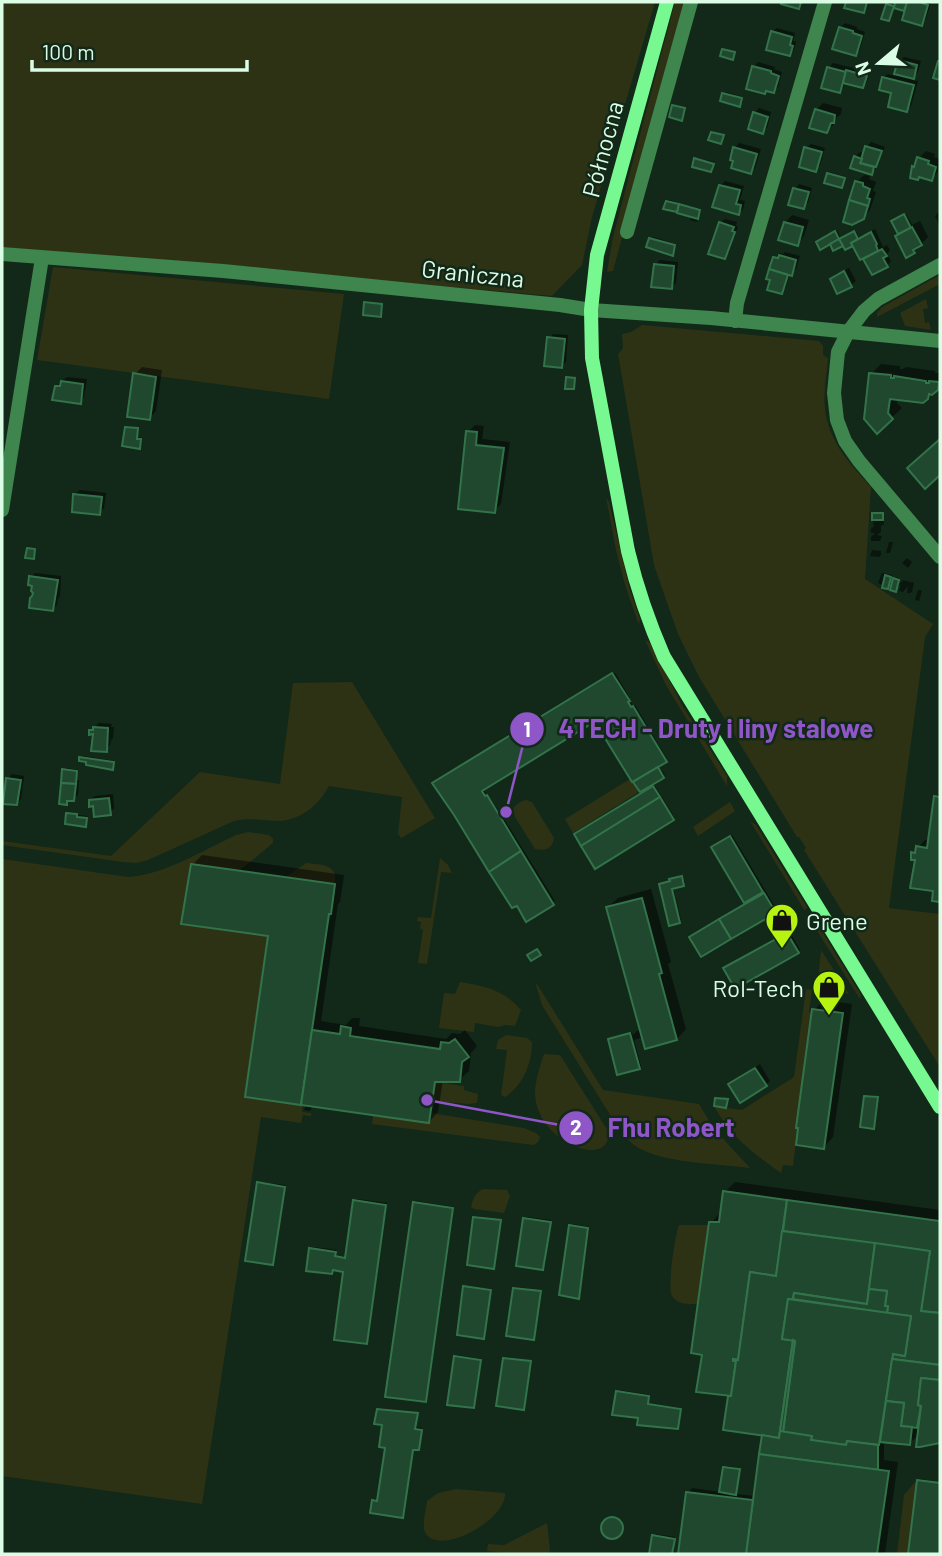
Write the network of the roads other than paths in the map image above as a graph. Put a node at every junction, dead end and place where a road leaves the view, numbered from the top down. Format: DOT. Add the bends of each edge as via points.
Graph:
graph roads {
  1 [pos="667,2"];
  2 [pos="691,2"];
  3 [pos="825,2"];
  4 [pos="626,232"];
  5 [pos="2,254"];
  6 [pos="42,258"];
  7 [pos="940,265"];
  8 [pos="591,310"];
  9 [pos="735,321"];
  10 [pos="848,332"];
  11 [pos="940,341"];
  12 [pos="2,510"];
  13 [pos="940,557"];
  14 [pos="940,1107"];
  1 -- 8 [label="main road, Północna" via="597,255"];
  2 -- 4 [label="street, Północna"];
  3 -- 9 [label="street"];
  5 -- 6 [label="street, Graniczna"];
  6 -- 8 [label="street, Graniczna" via="223,271"];
  6 -- 12 [label="street"];
  7 -- 10 [label="street" via="878,299"];
  8 -- 9 [label="street, Graniczna"];
  8 -- 14 [label="main road, Północna" via="592,358 628,551 654,635"];
  9 -- 10 [label="street, Graniczna"];
  10 -- 11 [label="street, Graniczna"];
  10 -- 13 [label="street" via="838,352 836,420 859,461"];
}
